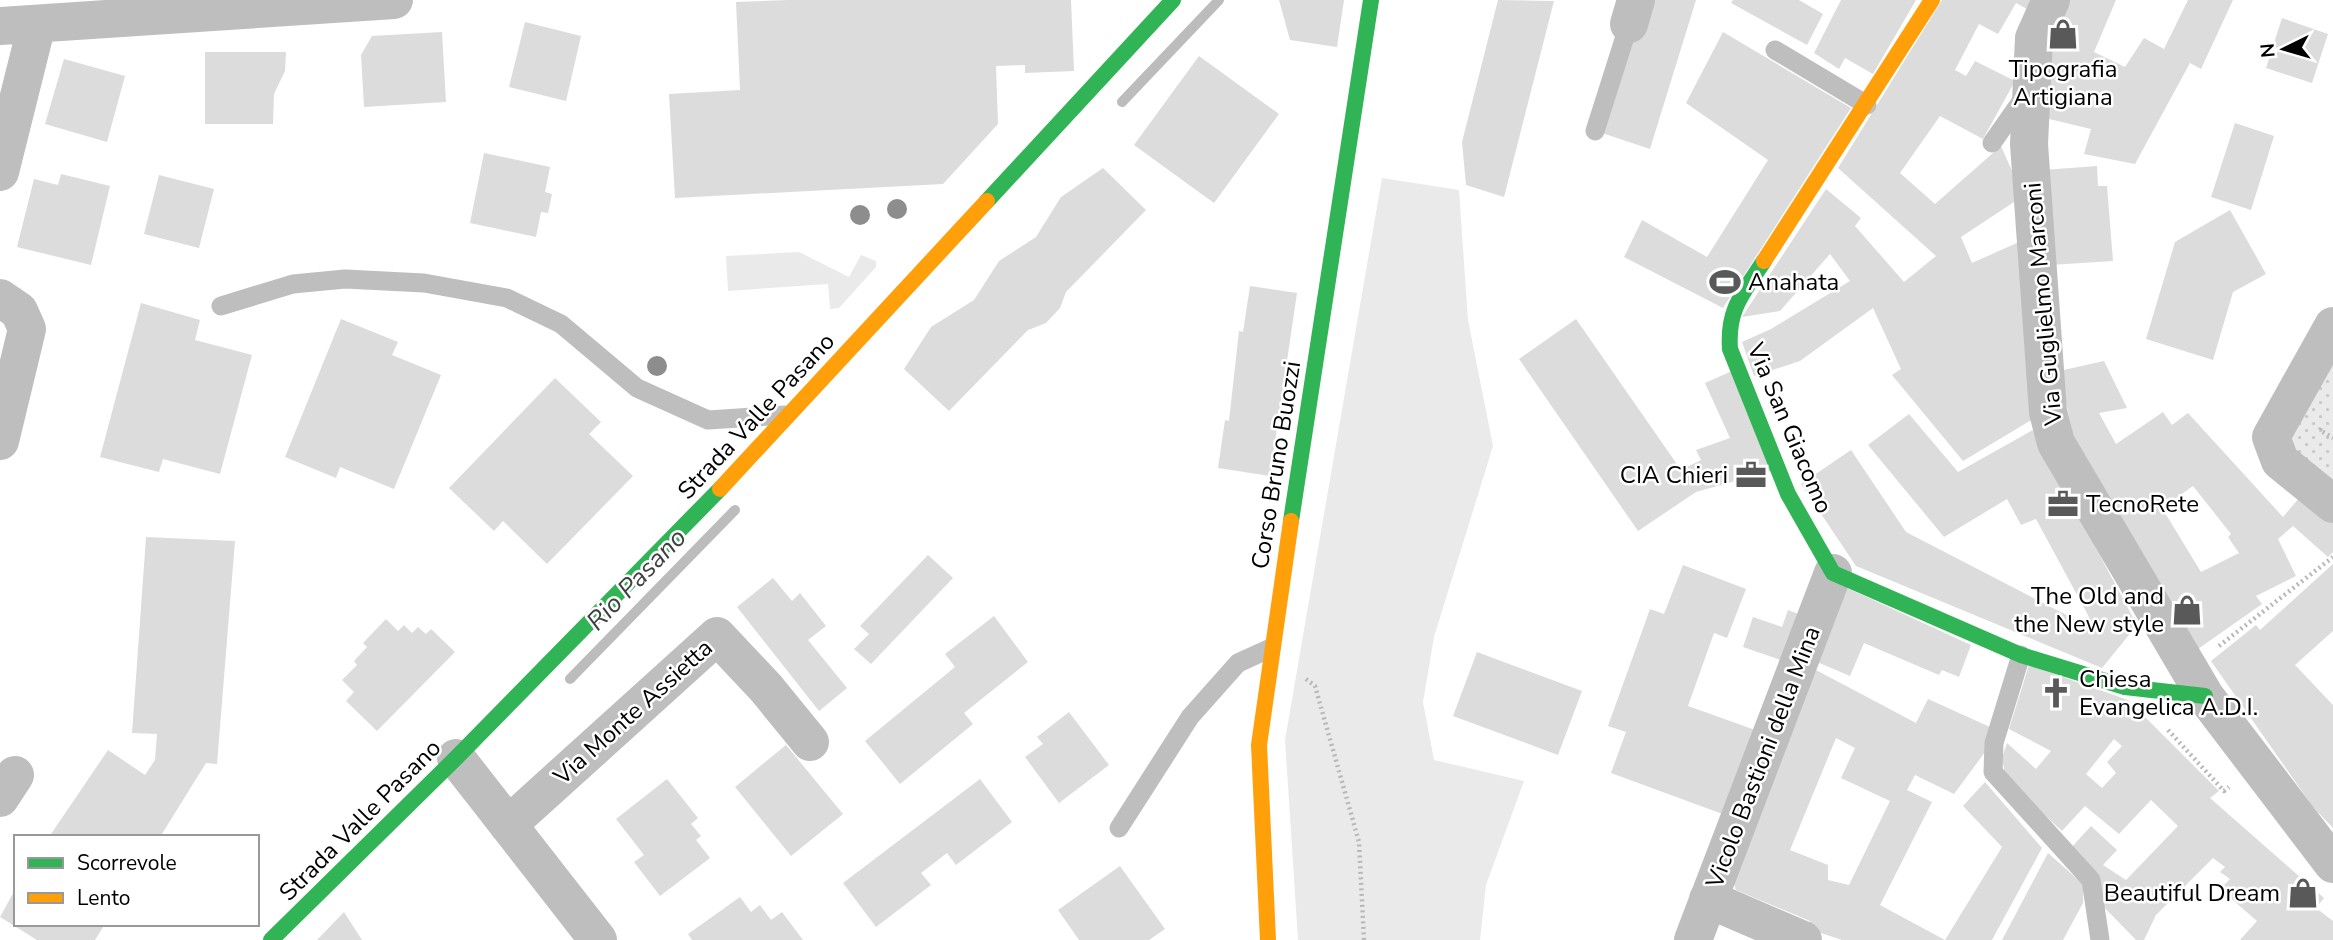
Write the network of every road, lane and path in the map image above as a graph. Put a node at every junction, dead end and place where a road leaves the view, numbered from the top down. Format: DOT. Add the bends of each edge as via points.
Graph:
graph roads {
  1 [pos="394,0"];
  2 [pos="1173,0"];
  3 [pos="1371,0"];
  4 [pos="1931,0"];
  5 [pos="2051,0"];
  6 [pos="1633,12"];
  7 [pos="18,25"];
  8 [pos="1775,50"];
  9 [pos="2031,87"];
  10 [pos="1867,105"];
  11 [pos="1595,131"];
  12 [pos="1992,143"];
  13 [pos="0,172"];
  14 [pos="0,298"];
  15 [pos="221,306"];
  16 [pos="2333,326"];
  17 [pos="789,415"];
  18 [pos="2326,420"];
  19 [pos="2333,438"];
  20 [pos="0,441"];
  21 [pos="2333,504"];
  22 [pos="2333,557"];
  23 [pos="1833,573"];
  24 [pos="1271,648"];
  25 [pos="2209,653"];
  26 [pos="2021,655"];
  27 [pos="2205,696"];
  28 [pos="2163,725"];
  29 [pos="810,742"];
  30 [pos="456,758"];
  31 [pos="2224,791"];
  32 [pos="508,825"];
  33 [pos="1119,828"];
  34 [pos="2333,864"];
  35 [pos="1708,899"];
  36 [pos="271,940"];
  37 [pos="598,940"];
  38 [pos="1268,940"];
  39 [pos="1364,940"];
  40 [pos="1693,940"];
  41 [pos="1803,940"];
  42 [pos="2100,940"];
  1 -- 7 [label="street"];
  2 -- 17 [label="street, Strada Valle Pasano"];
  3 -- 24 [label="street, Corso Bruno Buozzi"];
  4 -- 10 [label="street, Via San Giacomo"];
  5 -- 9 [label="street, Via Guglielmo Marconi" via="2034,38"];
  6 -- 11 [label="lane"];
  7 -- 13 [label="street"];
  8 -- 10 [label="lane"];
  9 -- 12 [label="lane"];
  9 -- 27 [label="street, Via Guglielmo Marconi" via="2029,144 2048,412 2056,443"];
  10 -- 23 [label="street, Via San Giacomo" via="1736,304 1728,326 1730,349 1788,494"];
  14 -- 20 [label="street" via="19,311 27,329"];
  15 -- 17 [label="lane" via="293,284 345,279 424,283 507,298 561,324 637,387 708,420"];
  16 -- 21 [label="street" via="2271,437 2280,461"];
  17 -- 30 [label="street, Strada Valle Pasano"];
  18 -- 19 [label="path" via="2320,430"];
  22 -- 25 [label="path"];
  23 -- 26 [label="street"];
  23 -- 35 [label="street, Vicolo Bastioni della Mina"];
  24 -- 33 [label="lane" via="1238,663 1190,717"];
  24 -- 38 [label="street, Corso Bruno Buozzi" via="1259,745"];
  24 -- 39 [label="path" via="1315,686 1359,842"];
  26 -- 27 [label="street" via="2125,687"];
  26 -- 42 [label="lane" via="1994,743 1993,772 2091,880"];
  27 -- 34 [label="street, Via Guglielmo Marconi"];
  28 -- 31 [label="path"];
  29 -- 32 [label="street, Via Monte Assietta" via="717,636"];
  30 -- 32 [label="street"];
  30 -- 36 [label="street, Strada Valle Pasano"];
  32 -- 37 [label="street"];
  35 -- 40 [label="street, Vicolo Bastioni della Mina"];
  35 -- 41 [label="street"];
}
